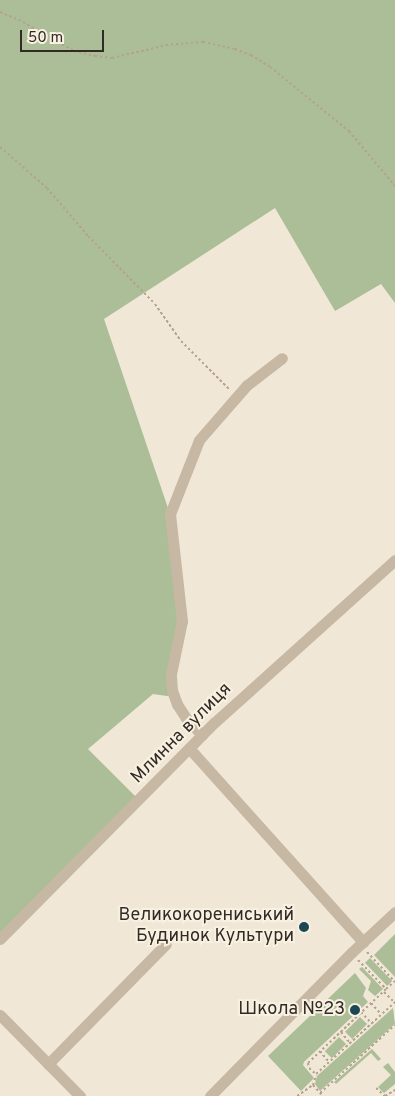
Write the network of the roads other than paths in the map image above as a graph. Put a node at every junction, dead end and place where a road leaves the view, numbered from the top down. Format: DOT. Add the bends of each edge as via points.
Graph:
graph roads {
  1 [pos="282,358"];
  2 [pos="395,560"];
  3 [pos="202,735"];
  4 [pos="189,748"];
  5 [pos="395,912"];
  6 [pos="0,939"];
  7 [pos="166,944"];
  8 [pos="358,946"];
  9 [pos="0,1015"];
  10 [pos="48,1064"];
  11 [pos="80,1096"];
  12 [pos="210,1096"];
  1 -- 3 [label="street" via="234,397 199,440 170,514 182,622 171,682 177,704"];
  2 -- 3 [label="street, Млинна вулиця"];
  3 -- 4 [label="street, Млинна вулиця"];
  4 -- 6 [label="street, Млинна вулиця"];
  4 -- 8 [label="street"];
  5 -- 8 [label="street"];
  7 -- 10 [label="street"];
  8 -- 12 [label="street"];
  9 -- 10 [label="street"];
  10 -- 11 [label="street"];
}
